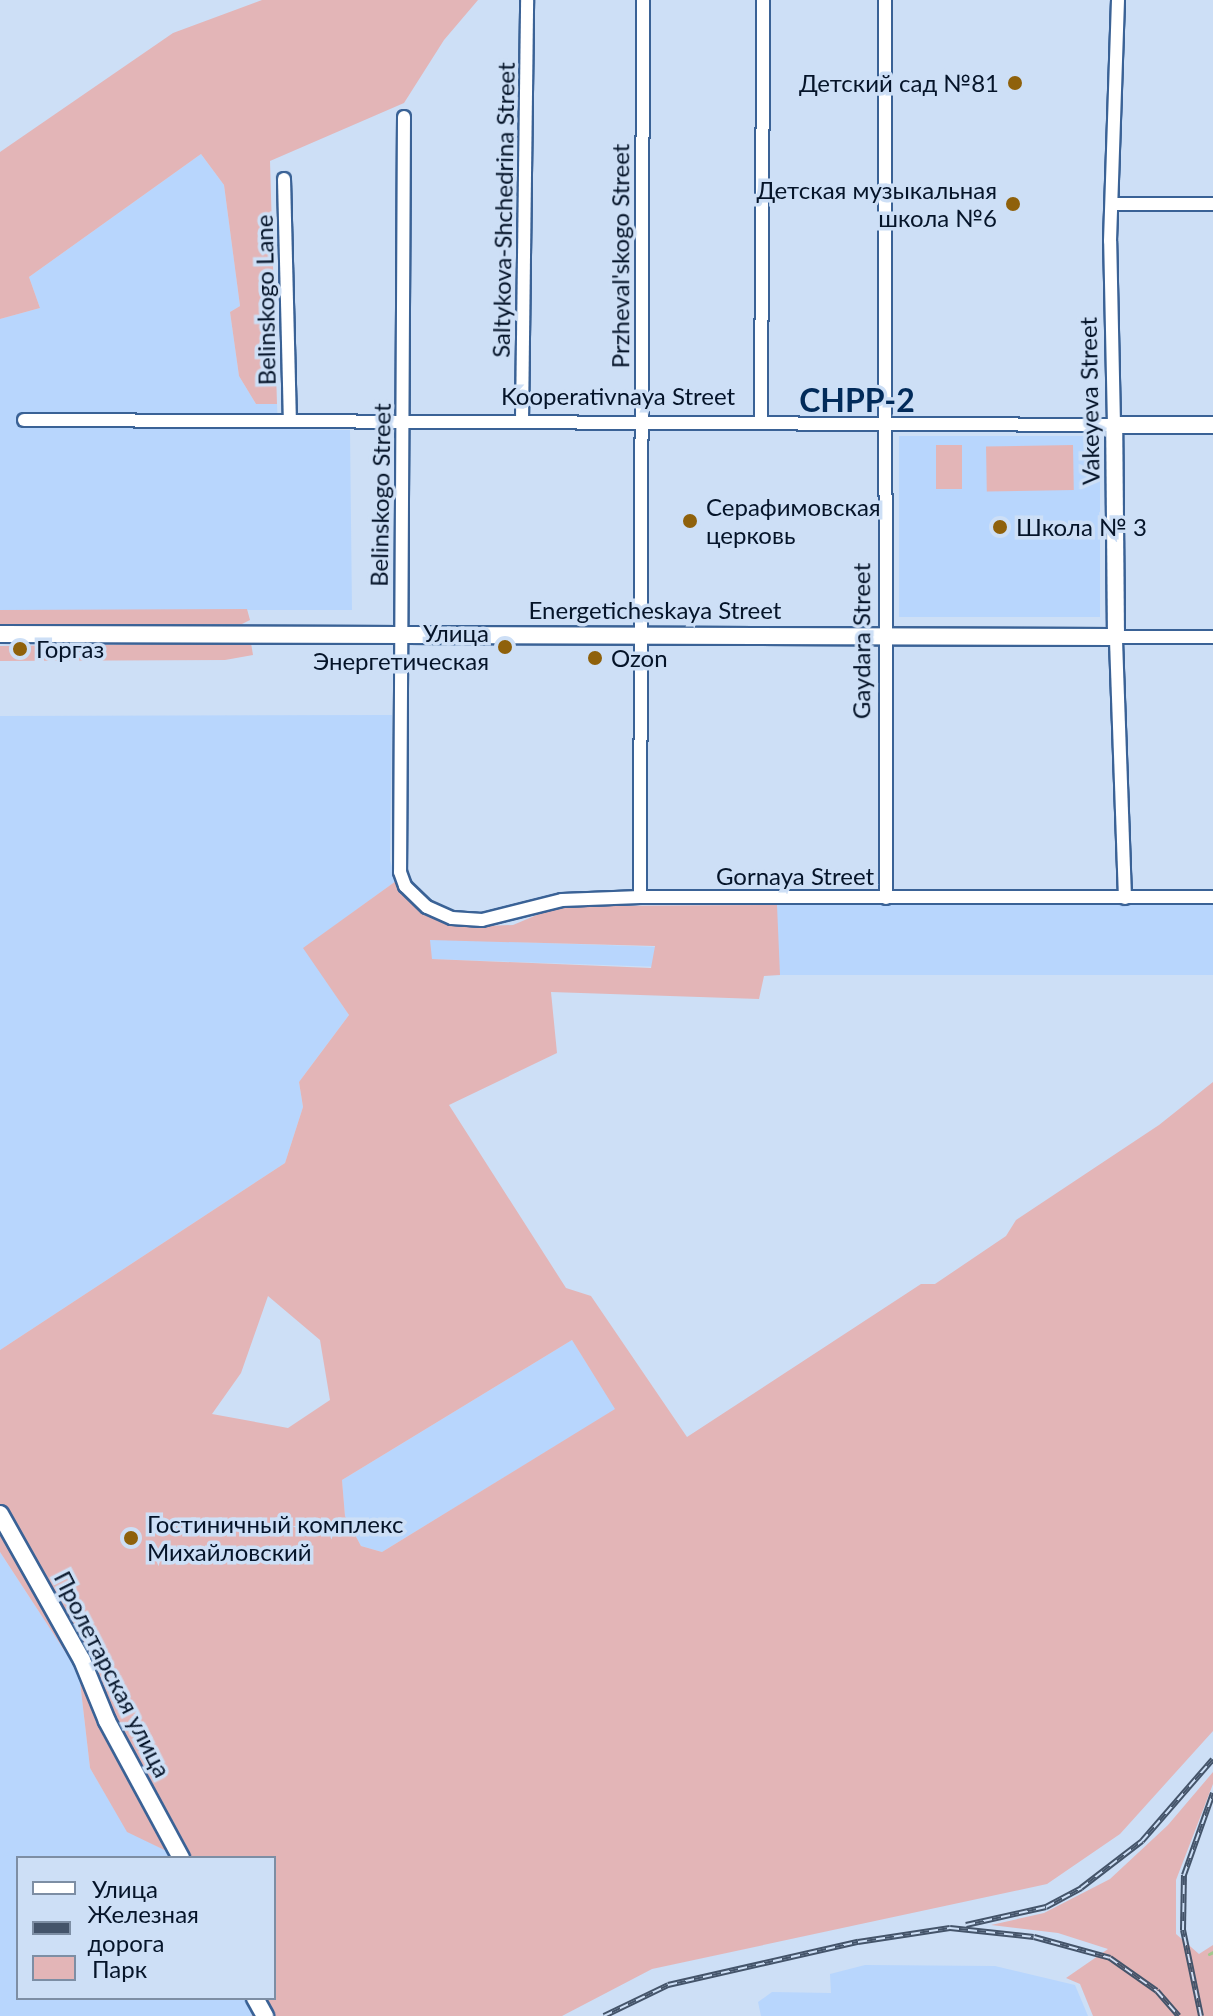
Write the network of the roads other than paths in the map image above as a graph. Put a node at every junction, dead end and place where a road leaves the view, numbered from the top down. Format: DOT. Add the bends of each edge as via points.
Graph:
graph roads {
  1 [pos="527,0"];
  2 [pos="643,0"];
  3 [pos="763,0"];
  4 [pos="885,0"];
  5 [pos="1118,0"];
  6 [pos="404,117"];
  7 [pos="284,179"];
  8 [pos="1112,204"];
  9 [pos="1213,204"];
  10 [pos="24,420"];
  11 [pos="290,420"];
  12 [pos="403,420"];
  13 [pos="522,420"];
  14 [pos="641,420"];
  15 [pos="761,420"];
  16 [pos="882,424"];
  17 [pos="1114,425"];
  18 [pos="1213,425"];
  19 [pos="400,633"];
  20 [pos="0,634"];
  21 [pos="638,634"];
  22 [pos="882,634"];
  23 [pos="1116,637"];
  24 [pos="1213,637"];
  25 [pos="400,872"];
  26 [pos="640,897"];
  27 [pos="1213,897"];
  28 [pos="886,898"];
  29 [pos="1125,898"];
  30 [pos="0,1514"];
  31 [pos="180,1856"];
  1 -- 13 [label="street, Saltykova-Shchedrina Street"];
  2 -- 14 [label="street, Przheval'skogo Street"];
  3 -- 15 [label="street"];
  4 -- 16 [label="street, Gaydara Street"];
  5 -- 8 [label="street, Vakeyeva Street"];
  6 -- 12 [label="street, Belinskogo Street"];
  7 -- 11 [label="street, Belinskogo Lane"];
  8 -- 9 [label="street"];
  8 -- 17 [label="street, Vakeyeva Street"];
  10 -- 11 [label="street, Kooperativnaya Street"];
  11 -- 12 [label="street, Kooperativnaya Street"];
  12 -- 13 [label="street, Kooperativnaya Street"];
  12 -- 19 [label="street, Belinskogo Street"];
  13 -- 14 [label="street, Kooperativnaya Street"];
  14 -- 15 [label="street, Kooperativnaya Street"];
  14 -- 21 [label="street, Przheval'skogo Street"];
  15 -- 16 [label="street, Kooperativnaya Street"];
  16 -- 17 [label="street, Kooperativnaya Street"];
  16 -- 22 [label="street, Gaydara Street"];
  17 -- 18 [label="street, Kooperativnaya Street"];
  17 -- 23 [label="street, Vakeyeva Street"];
  19 -- 20 [label="street, Energeticheskaya Street"];
  19 -- 21 [label="street, Energeticheskaya Street"];
  19 -- 25 [label="street, Belinskogo Street"];
  21 -- 22 [label="street, Energeticheskaya Street"];
  21 -- 26 [label="street, Przheval'skogo Street"];
  22 -- 23 [label="street, Energeticheskaya Street"];
  22 -- 28 [label="street, Gaydara Street"];
  23 -- 24 [label="street, Energeticheskaya Street"];
  23 -- 29 [label="street, Vakeyeva Street"];
  25 -- 26 [label="street, Gornaya Street" via="405,886 427,907 452,918 482,920 562,900"];
  26 -- 28 [label="street, Gornaya Street"];
  27 -- 29 [label="street, Gornaya Street"];
  28 -- 29 [label="street, Gornaya Street"];
  30 -- 31 [label="street, Пролетарская улица" via="82,1660 107,1721"];
}
